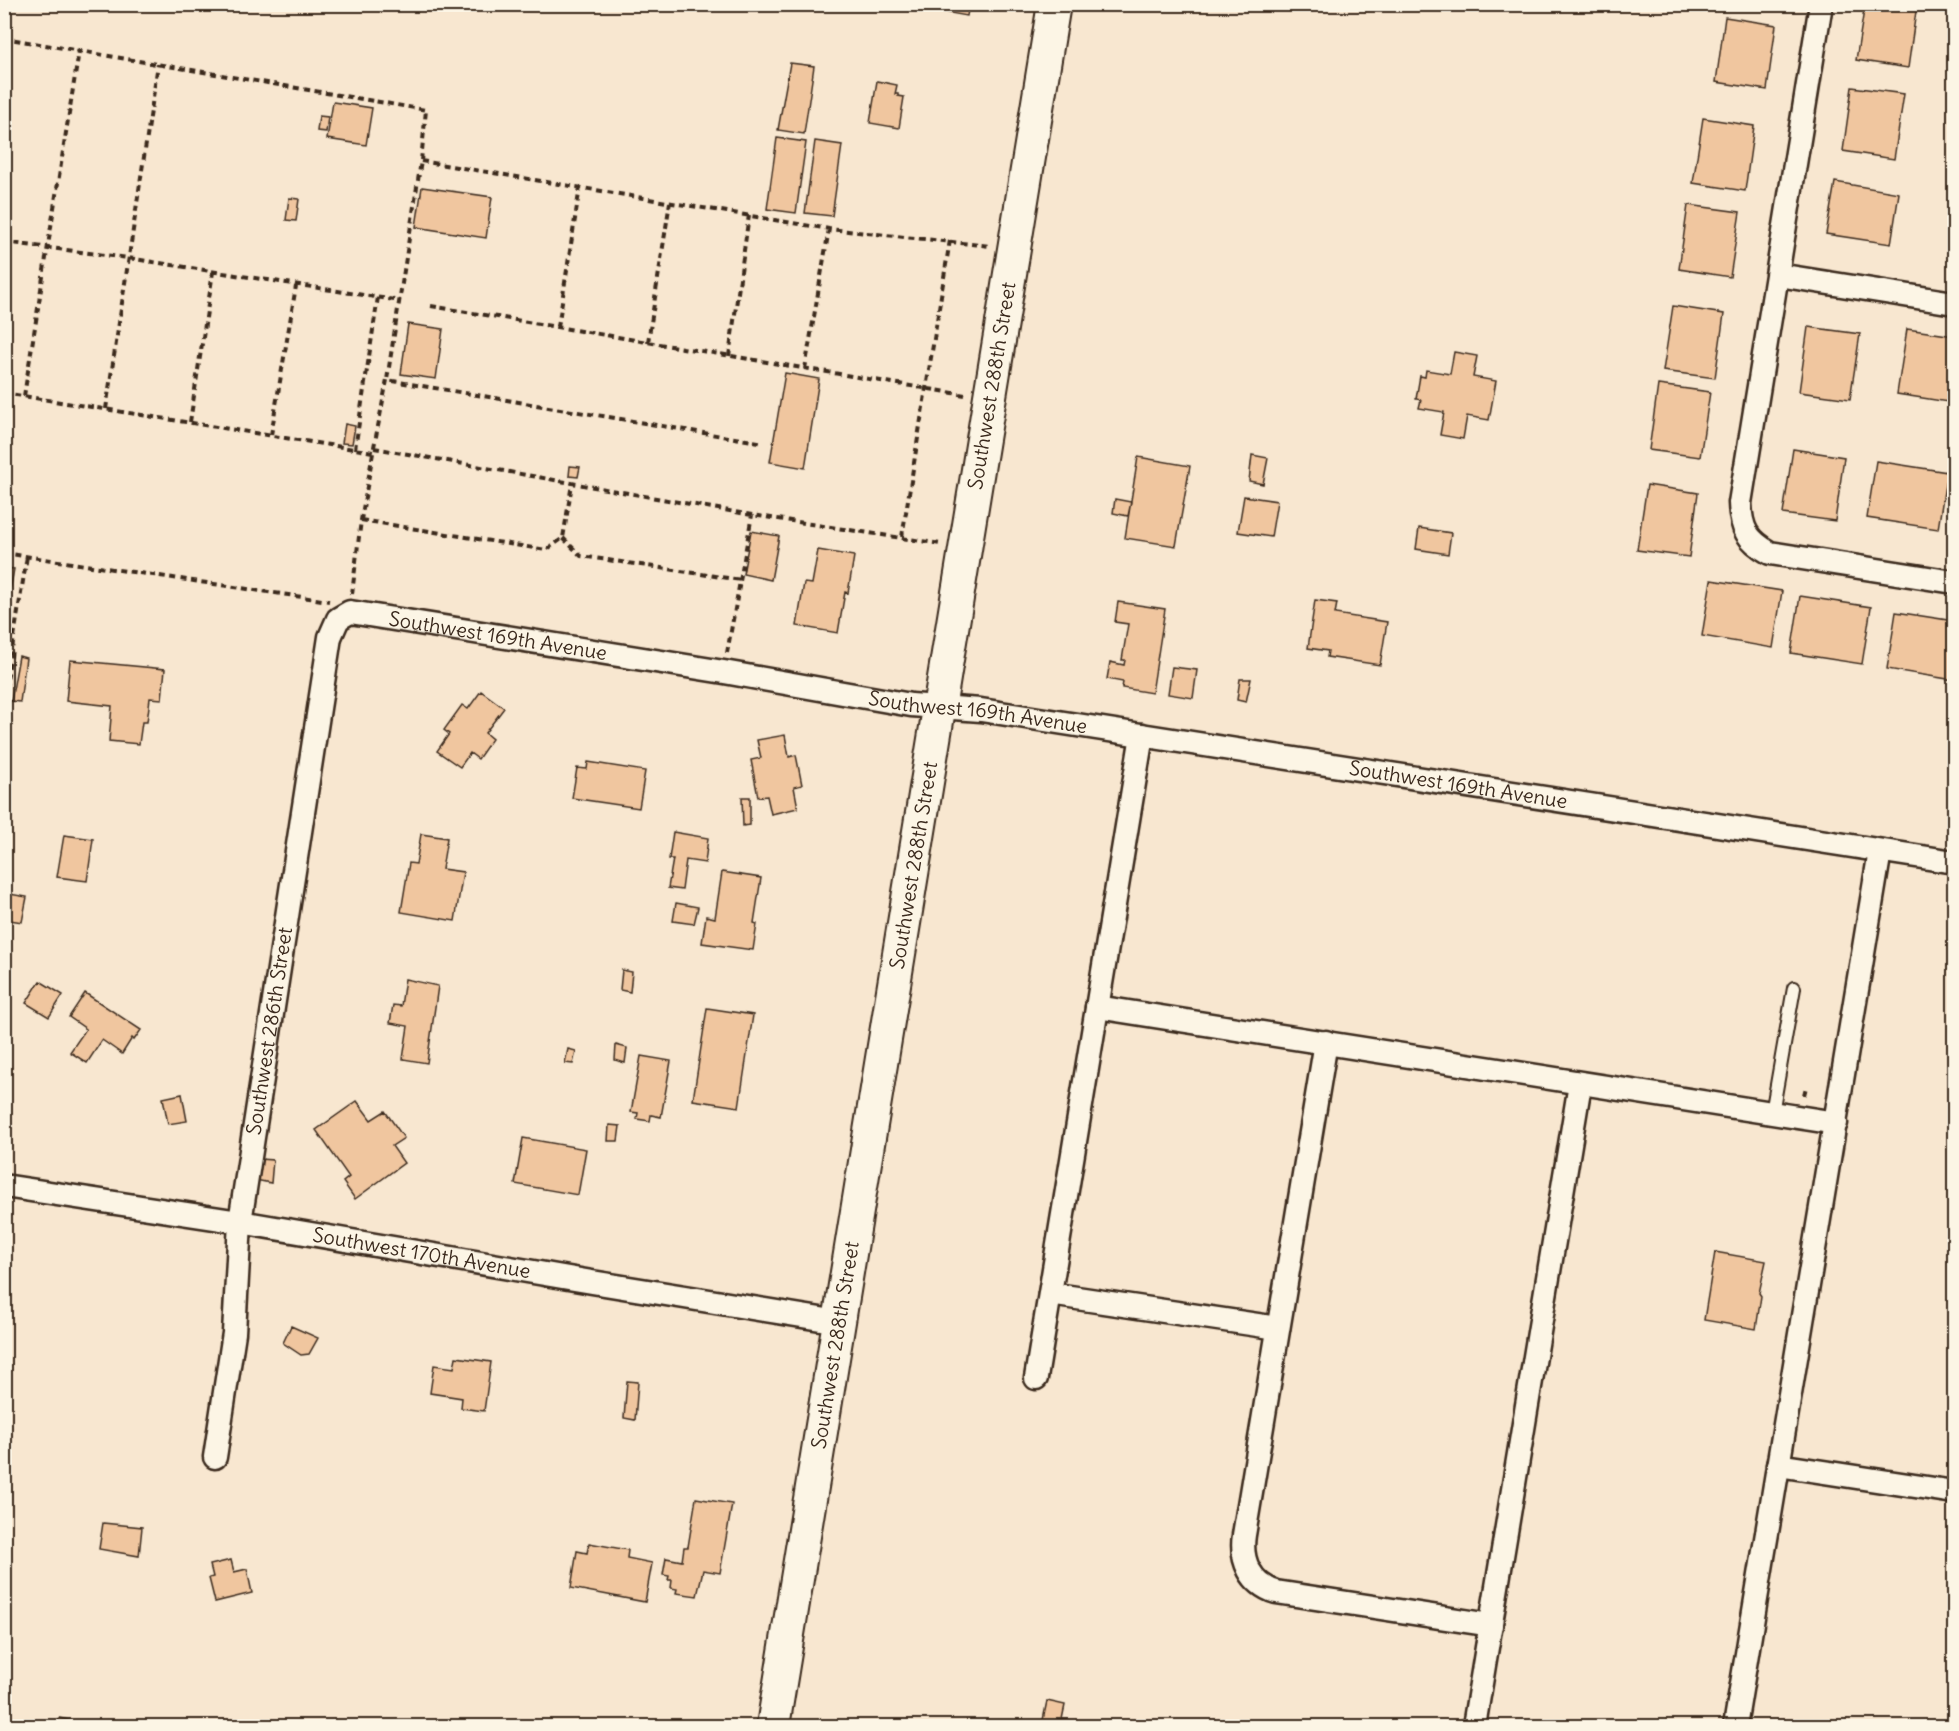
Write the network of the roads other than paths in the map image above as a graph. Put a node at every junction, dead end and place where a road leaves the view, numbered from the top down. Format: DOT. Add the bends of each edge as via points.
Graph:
graph roads {
  1 [pos="1054,4"];
  2 [pos="1821,4"];
  3 [pos="1778,275"];
  4 [pos="1954,303"];
  5 [pos="1954,582"];
  6 [pos="350,612"];
  7 [pos="939,707"];
  8 [pos="1142,735"];
  9 [pos="1880,851"];
  10 [pos="1954,862"];
  11 [pos="1794,988"];
  12 [pos="1097,1007"];
  13 [pos="1326,1042"];
  14 [pos="1580,1084"];
  15 [pos="1772,1113"];
  16 [pos="1836,1123"];
  17 [pos="4,1186"];
  18 [pos="240,1222"];
  19 [pos="1050,1294"];
  20 [pos="839,1322"];
  21 [pos="1278,1328"];
  22 [pos="1036,1378"];
  23 [pos="215,1457"];
  24 [pos="1778,1465"];
  25 [pos="1954,1492"];
  26 [pos="1491,1625"];
  27 [pos="773,1726"];
  28 [pos="1474,1726"];
  29 [pos="1736,1726"];
  1 -- 7 [label="street, Southwest 288th Street"];
  2 -- 3 [label="street"];
  3 -- 4 [label="street"];
  3 -- 5 [label="street" via="1740,502 1747,535 1770,553"];
  6 -- 7 [label="street, Southwest 169th Avenue"];
  6 -- 18 [label="street, Southwest 286th Street" via="338,619 330,637"];
  7 -- 8 [label="street, Southwest 169th Avenue"];
  7 -- 20 [label="street, Southwest 288th Street"];
  8 -- 9 [label="street, Southwest 169th Avenue"];
  8 -- 12 [label="street"];
  9 -- 10 [label="street, Southwest 169th Avenue"];
  9 -- 16 [label="street"];
  11 -- 15 [label="lane"];
  12 -- 13 [label="street"];
  12 -- 19 [label="street"];
  13 -- 14 [label="street"];
  13 -- 21 [label="street"];
  14 -- 15 [label="street"];
  14 -- 26 [label="street"];
  15 -- 16 [label="street"];
  16 -- 24 [label="street"];
  17 -- 18 [label="street, Southwest 170th Avenue"];
  18 -- 20 [label="street, Southwest 170th Avenue"];
  18 -- 23 [label="street, Southwest 286th Street" via="234,1333"];
  19 -- 21 [label="street"];
  19 -- 22 [label="street"];
  20 -- 27 [label="street, Southwest 288th Street"];
  21 -- 26 [label="street" via="1243,1543 1250,1573 1265,1587 1282,1593"];
  24 -- 25 [label="street"];
  24 -- 29 [label="street"];
  26 -- 28 [label="street"];
}
